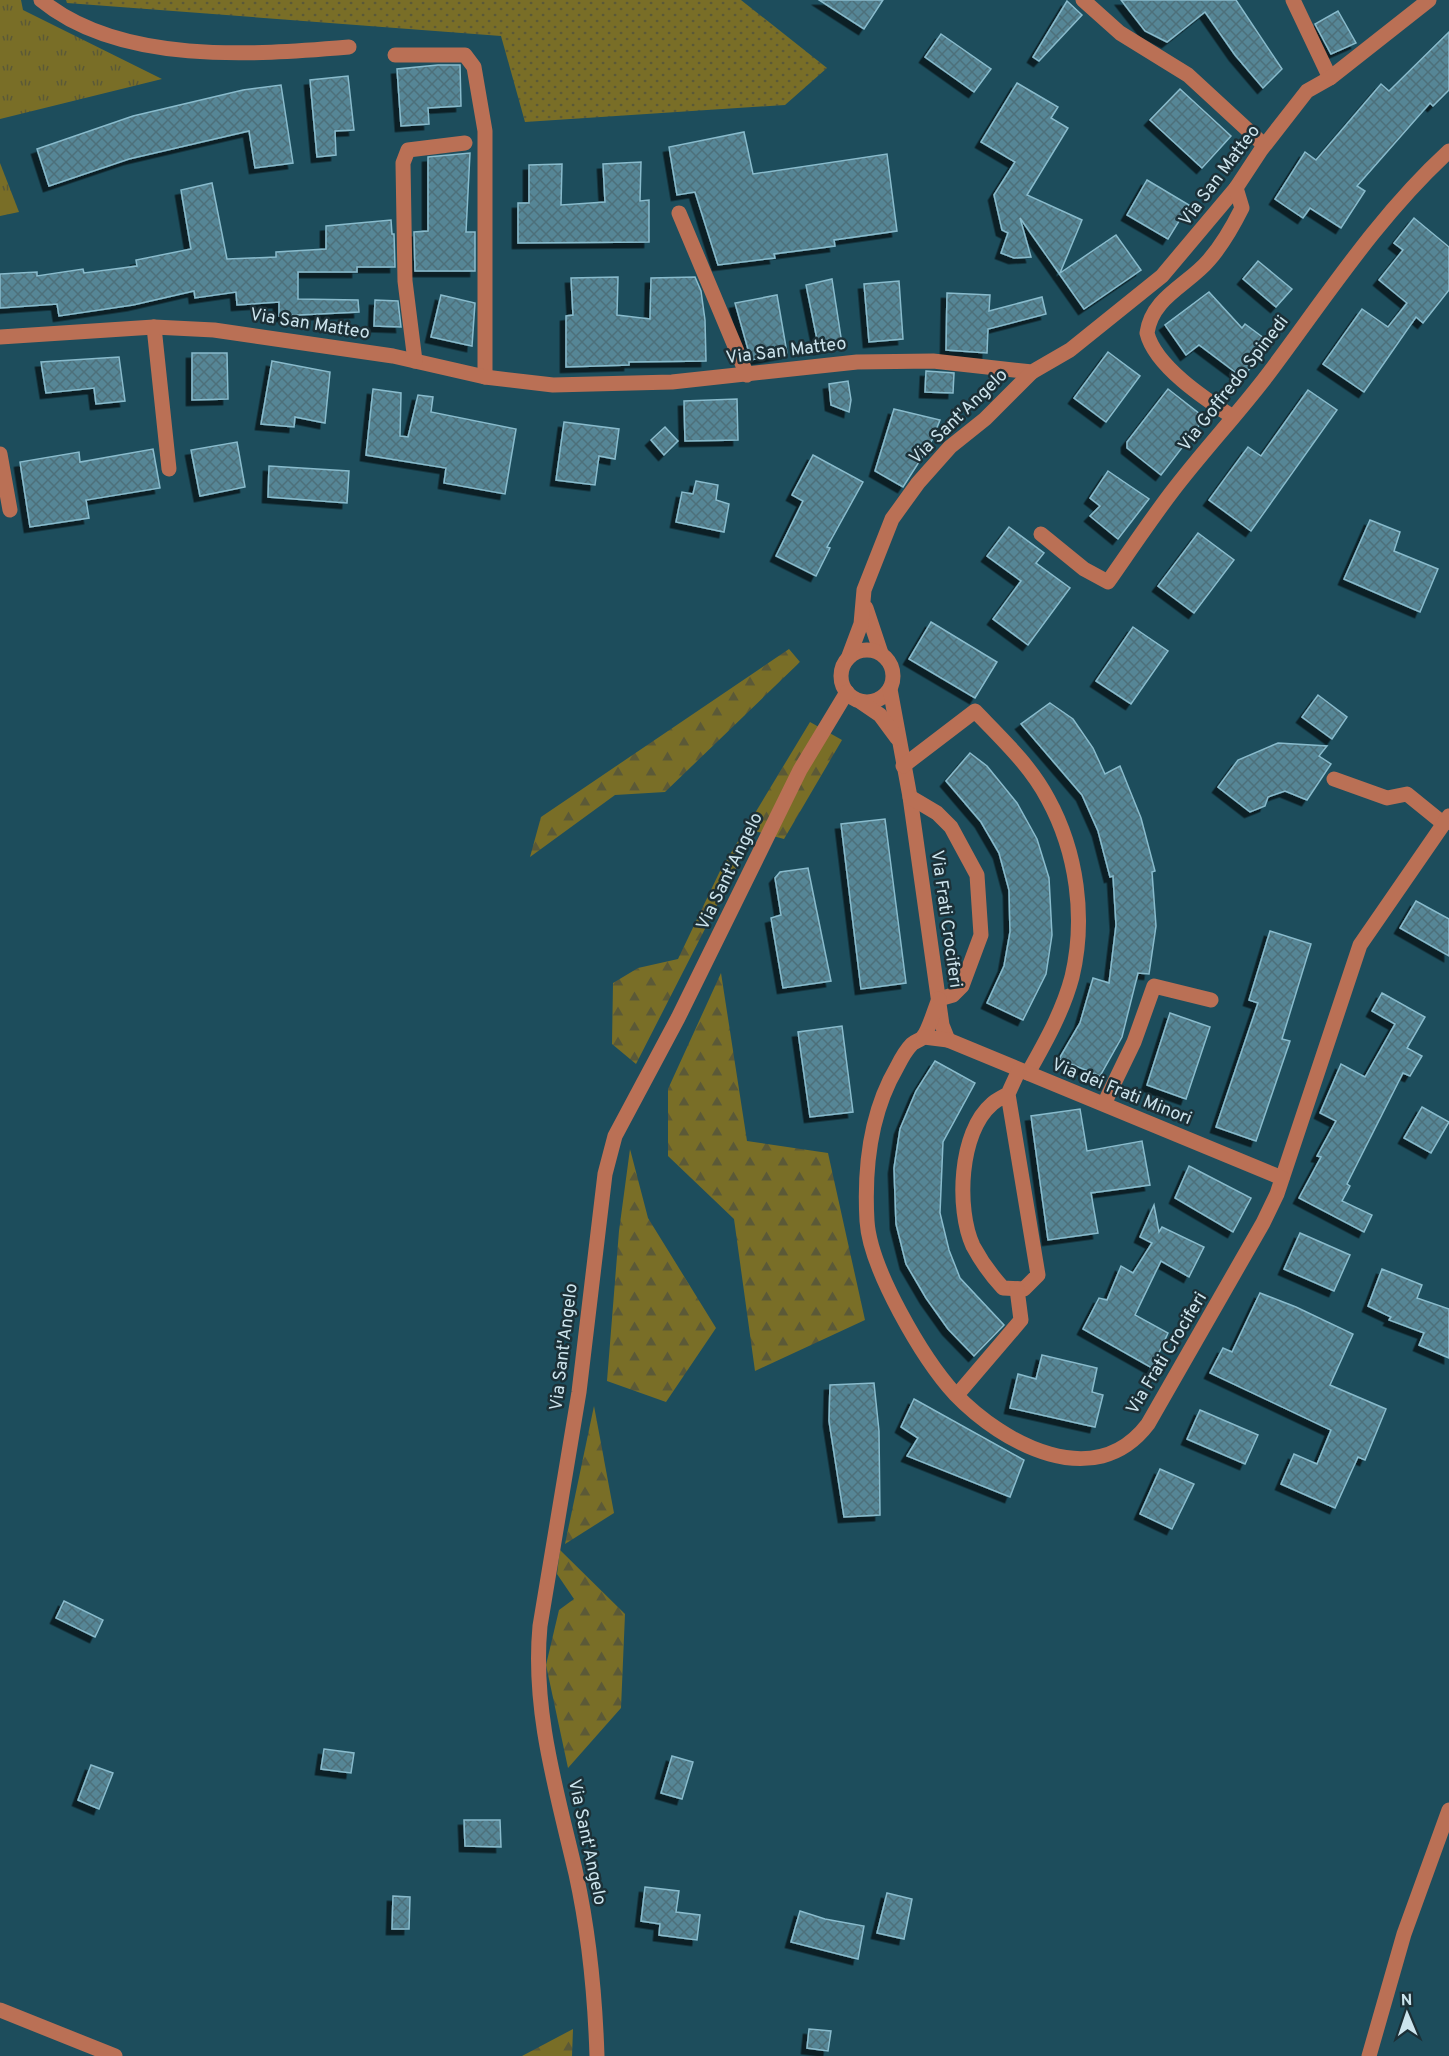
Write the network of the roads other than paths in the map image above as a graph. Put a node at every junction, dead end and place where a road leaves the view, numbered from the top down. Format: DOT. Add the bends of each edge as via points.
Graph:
graph roads {
  1 [pos="41,0"];
  2 [pos="1083,0"];
  3 [pos="1293,0"];
  4 [pos="1429,0"];
  5 [pos="349,47"];
  6 [pos="395,55"];
  7 [pos="1330,78"];
  8 [pos="465,143"];
  9 [pos="1264,145"];
  10 [pos="1449,151"];
  11 [pos="1236,188"];
  12 [pos="679,213"];
  13 [pos="154,327"];
  14 [pos="0,337"];
  15 [pos="415,361"];
  16 [pos="1032,372"];
  17 [pos="747,375"];
  18 [pos="485,377"];
  19 [pos="1233,417"];
  20 [pos="0,454"];
  21 [pos="169,469"];
  22 [pos="10,510"];
  23 [pos="1041,534"];
  24 [pos="864,590"];
  25 [pos="881,653"];
  26 [pos="849,656"];
  27 [pos="890,689"];
  28 [pos="847,692"];
  29 [pos="861,702"];
  30 [pos="899,742"];
  31 [pos="903,766"];
  32 [pos="1334,779"];
  33 [pos="910,797"];
  34 [pos="1446,820"];
  35 [pos="939,999"];
  36 [pos="1211,1000"];
  37 [pos="924,1036"];
  38 [pos="948,1040"];
  39 [pos="1024,1071"];
  40 [pos="1008,1094"];
  41 [pos="1104,1104"];
  42 [pos="1282,1178"];
  43 [pos="1017,1289"];
  44 [pos="957,1395"];
  45 [pos="1449,1810"];
  46 [pos="0,2010"];
  47 [pos="115,2056"];
  48 [pos="597,2056"];
  49 [pos="1369,2056"];
  1 -- 5 [label="street" via="85,27 154,46 238,52"];
  2 -- 9 [label="street" via="1120,33 1188,75"];
  3 -- 7 [label="street"];
  4 -- 7 [label="street, Via San Matteo"];
  6 -- 18 [label="street" via="465,55 474,67 485,131"];
  7 -- 9 [label="street, Via San Matteo" via="1307,91"];
  8 -- 15 [label="street" via="408,150 403,163 405,282"];
  9 -- 11 [label="street, Via San Matteo"];
  10 -- 19 [label="street, Via Goffredo Spinedi" via="1390,211"];
  11 -- 16 [label="street, Via San Matteo" via="1196,239 1148,289 1070,350"];
  11 -- 19 [label="street" via="1242,208 1235,222 1209,261 1154,311 1147,333 1156,354 1201,396"];
  12 -- 17 [label="street"];
  13 -- 14 [label="street, Via San Matteo"];
  13 -- 15 [label="street, Via San Matteo" via="240,332"];
  13 -- 21 [label="street"];
  15 -- 18 [label="street, Via San Matteo"];
  16 -- 17 [label="street, Via San Matteo" via="899,361"];
  16 -- 24 [label="street, Via Sant'Angelo" via="950,447 918,483 892,519"];
  17 -- 18 [label="street, Via San Matteo" via="588,386"];
  19 -- 23 [label="street, Via Goffredo Spinedi" via="1172,492 1108,582 1084,569"];
  20 -- 22 [label="street"];
  24 -- 25 [label="street" via="868,620"];
  24 -- 26 [label="street, Via Sant'Angelo" via="861,624"];
  25 -- 26 [label="street" via="864,649"];
  25 -- 27 [label="street" via="890,669"];
  26 -- 28 [label="street, Via Sant'Angelo" via="842,675"];
  27 -- 29 [label="street" via="882,700"];
  27 -- 30 [label="street, Via Frati Crociferi"];
  28 -- 29 [label="street"];
  28 -- 48 [label="street, Via Sant'Angelo" via="800,770 615,1136 605,1174 579,1392 537,1665 541,1720 586,1928"];
  29 -- 30 [label="street" via="887,723"];
  30 -- 31 [label="street, Via Frati Crociferi"];
  31 -- 33 [label="street, Via Frati Crociferi"];
  31 -- 39 [label="street" via="975,711 1030,772 1048,798 1064,834 1075,885 1076,952 1060,1011"];
  32 -- 34 [label="street" via="1387,798 1407,795"];
  33 -- 35 [label="street, Via Frati Crociferi"];
  33 -- 35 [label="street" via="937,813 951,827 977,875 981,935 962,986 953,995"];
  34 -- 42 [label="street, Via Frati Crociferi" via="1360,945"];
  35 -- 37 [label="street, Via Frati Crociferi"];
  35 -- 38 [label="street"];
  36 -- 41 [label="street" via="1154,986 1134,1042"];
  37 -- 38 [label="street, Via dei Frati Minori"];
  37 -- 44 [label="street, Via Frati Crociferi" via="912,1043 896,1068 878,1109 866,1163 867,1224 882,1276 936,1370"];
  38 -- 39 [label="street, Via dei Frati Minori"];
  39 -- 40 [label="street"];
  39 -- 41 [label="street, Via dei Frati Minori"];
  40 -- 43 [label="street" via="1038,1265 1038,1275 1024,1289"];
  40 -- 43 [label="street" via="991,1104 976,1125 962,1179 963,1210 972,1244 989,1272 1003,1288"];
  41 -- 42 [label="street, Via dei Frati Minori"];
  42 -- 44 [label="street, Via Frati Crociferi" via="1263,1223 1148,1424 1127,1446 1094,1458 1074,1459 1044,1452 1004,1432"];
  43 -- 44 [label="street" via="1021,1320"];
  45 -- 49 [label="street" via="1404,1934"];
  46 -- 47 [label="street"];
}
